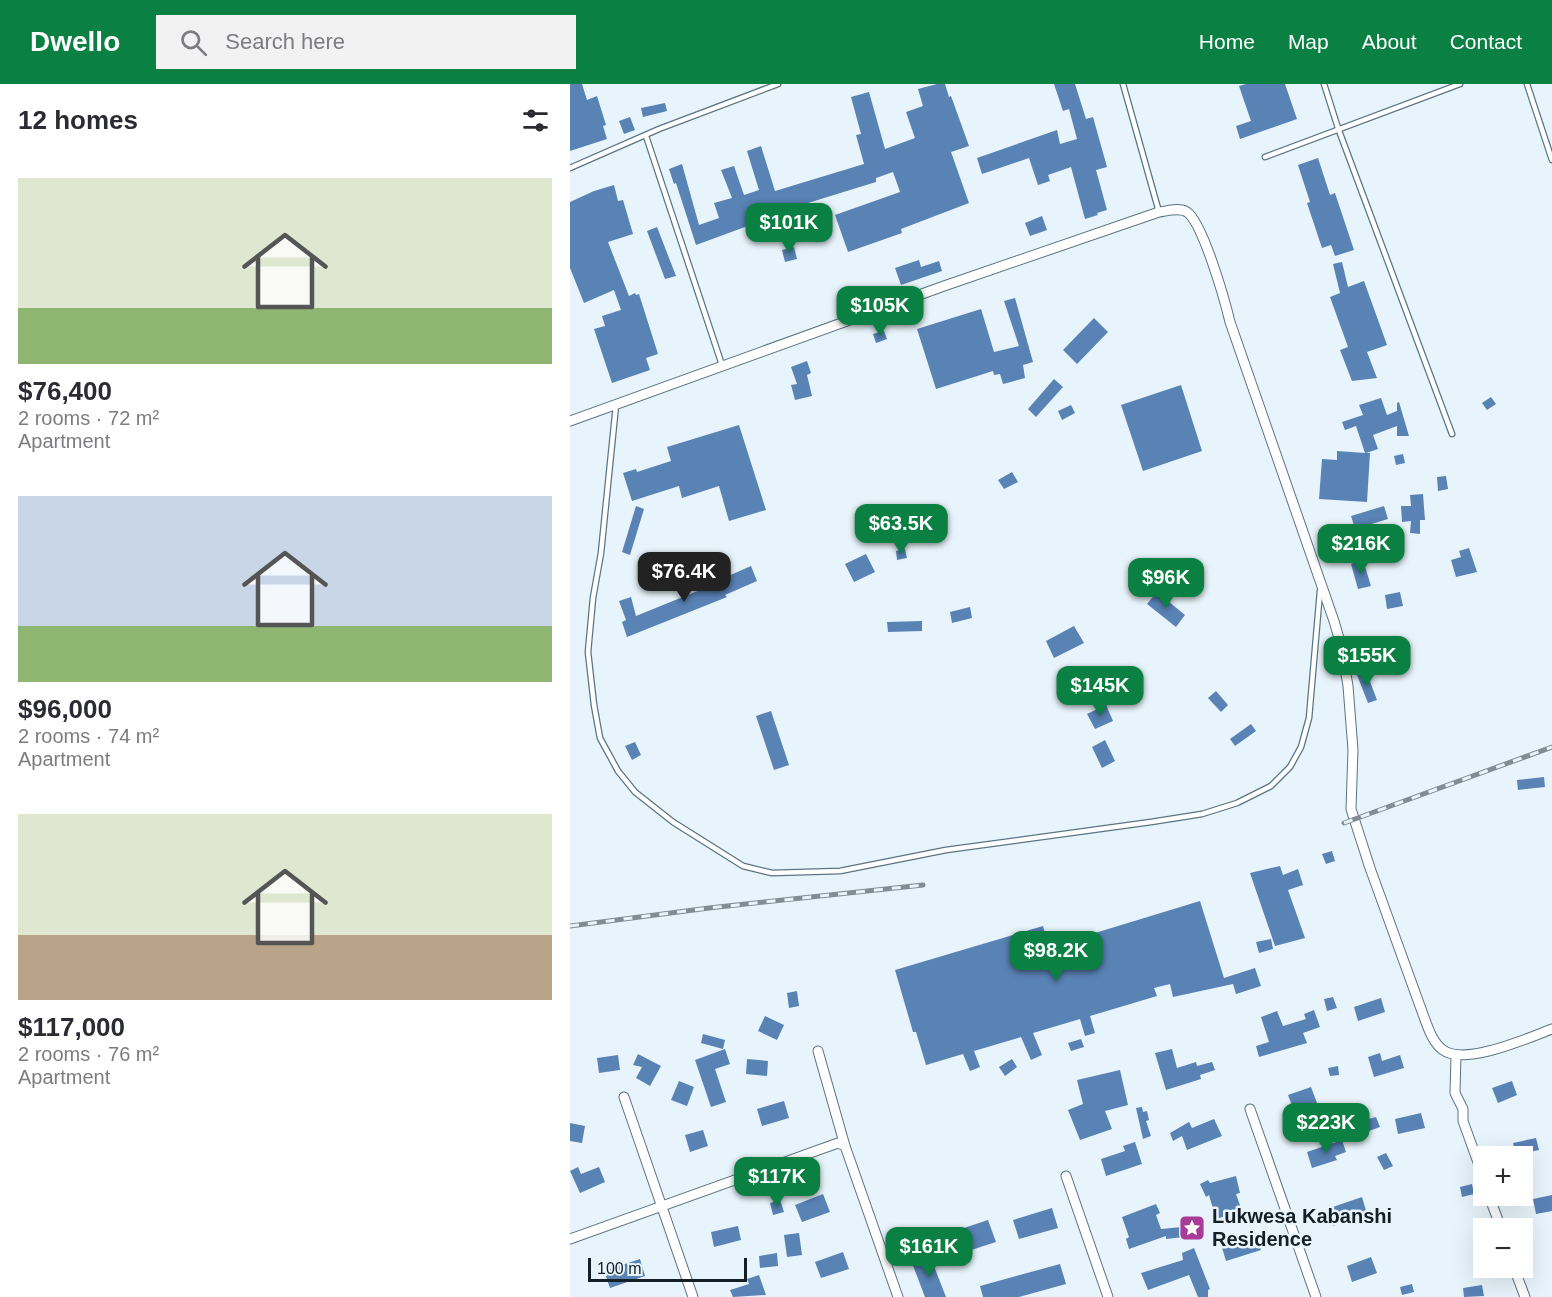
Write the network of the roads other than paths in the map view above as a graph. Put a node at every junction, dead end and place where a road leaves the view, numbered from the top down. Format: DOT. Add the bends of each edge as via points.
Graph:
graph roads {
  1 [pos="778,84"];
  2 [pos="1123,84"];
  3 [pos="1324,84"];
  4 [pos="1460,84"];
  5 [pos="1527,84"];
  6 [pos="1338,129"];
  7 [pos="646,136"];
  8 [pos="1265,157"];
  9 [pos="1552,160"];
  10 [pos="570,168"];
  11 [pos="1159,212"];
  12 [pos="722,365"];
  13 [pos="616,405"];
  14 [pos="570,421"];
  15 [pos="1452,434"];
  16 [pos="1321,580"];
  17 [pos="1552,1029"];
  18 [pos="818,1051"];
  19 [pos="1456,1055"];
  20 [pos="624,1097"];
  21 [pos="1250,1109"];
  22 [pos="845,1146"];
  23 [pos="1473,1149"];
  24 [pos="1066,1176"];
  25 [pos="661,1207"];
  26 [pos="570,1239"];
  27 [pos="1518,1278"];
  28 [pos="693,1297"];
  29 [pos="898,1297"];
  30 [pos="1108,1297"];
  31 [pos="1316,1297"];
  32 [pos="1525,1297"];
  1 -- 7 [label="lane"];
  2 -- 11 [label="lane"];
  3 -- 6 [label="lane"];
  4 -- 6 [label="lane"];
  5 -- 9 [label="lane"];
  6 -- 8 [label="lane"];
  6 -- 15 [label="lane"];
  7 -- 10 [label="lane"];
  7 -- 12 [label="lane"];
  11 -- 12 [label="street"];
  11 -- 16 [label="street" via="1180,209 1194,220 1217,273 1230,322"];
  12 -- 13 [label="street"];
  13 -- 14 [label="street"];
  13 -- 16 [label="lane" via="588,652 600,738 635,792 673,822 743,866 772,873 840,871 945,850 1123,827 1237,803 1271,786 1290,767 1301,747 1309,718"];
  16 -- 19 [label="street" via="1341,645 1348,686 1353,750 1351,809 1424,1017 1443,1050"];
  17 -- 19 [label="street" via="1486,1051"];
  18 -- 22 [label="street"];
  19 -- 23 [label="street" via="1455,1093"];
  20 -- 25 [label="street"];
  21 -- 31 [label="street"];
  22 -- 25 [label="street" via="837,1143"];
  22 -- 29 [label="street"];
  24 -- 30 [label="street"];
  25 -- 26 [label="street"];
  25 -- 28 [label="street"];
  27 -- 32 [label="street"];
}
